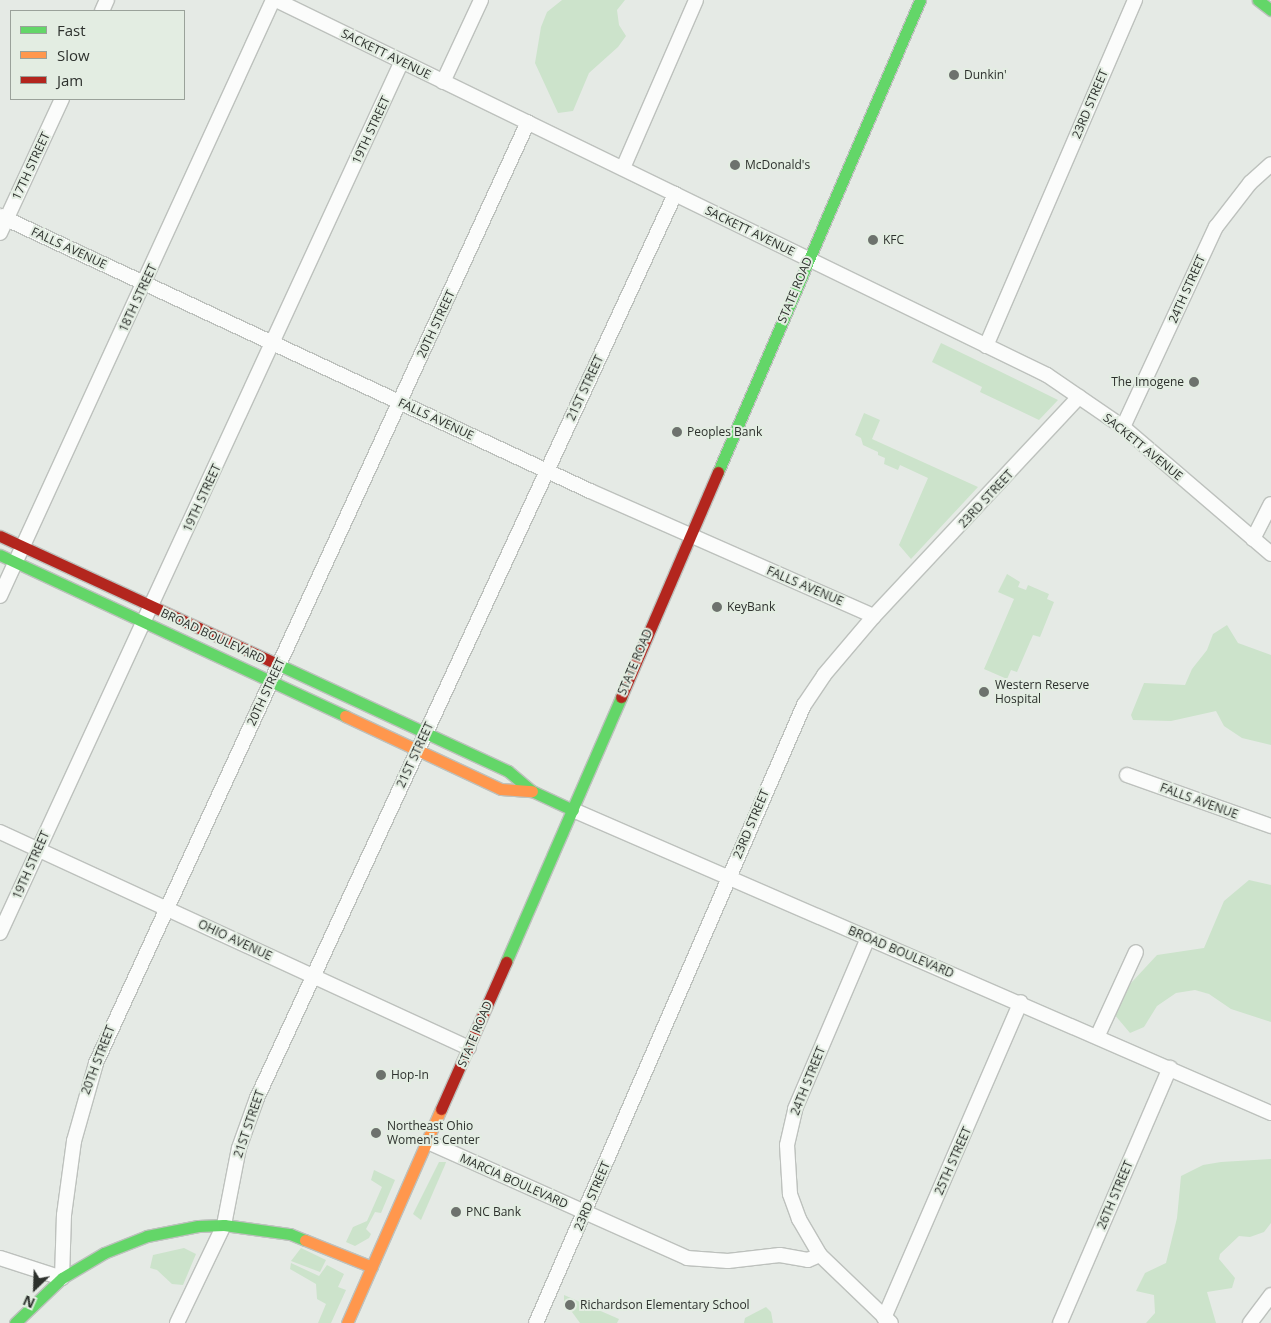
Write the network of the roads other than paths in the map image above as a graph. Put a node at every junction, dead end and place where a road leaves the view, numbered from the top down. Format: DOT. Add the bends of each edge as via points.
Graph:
graph roads {
  1 [pos="274,0"];
  2 [pos="481,0"];
  3 [pos="696,0"];
  4 [pos="920,0"];
  5 [pos="1135,0"];
  6 [pos="1258,0"];
  7 [pos="1271,10"];
  8 [pos="402,62"];
  9 [pos="443,82"];
  10 [pos="62,100"];
  11 [pos="528,122"];
  12 [pos="1271,164"];
  13 [pos="623,168"];
  14 [pos="675,194"];
  15 [pos="3,218"];
  16 [pos="0,233"];
  17 [pos="809,258"];
  18 [pos="145,284"];
  19 [pos="272,344"];
  20 [pos="986,346"];
  21 [pos="1079,397"];
  22 [pos="399,401"];
  23 [pos="1123,428"];
  24 [pos="547,471"];
  25 [pos="1271,504"];
  26 [pos="0,536"];
  27 [pos="689,536"];
  28 [pos="1253,538"];
  29 [pos="23,547"];
  30 [pos="1271,554"];
  31 [pos="0,555"];
  32 [pos="16,562"];
  33 [pos="0,596"];
  34 [pos="151,607"];
  35 [pos="874,616"];
  36 [pos="144,622"];
  37 [pos="278,666"];
  38 [pos="271,681"];
  39 [pos="425,734"];
  40 [pos="418,749"];
  41 [pos="1127,775"];
  42 [pos="532,791"];
  43 [pos="573,810"];
  44 [pos="1271,826"];
  45 [pos="0,832"];
  46 [pos="38,849"];
  47 [pos="728,878"];
  48 [pos="165,908"];
  49 [pos="0,933"];
  50 [pos="868,938"];
  51 [pos="1136,952"];
  52 [pos="313,976"];
  53 [pos="1021,1002"];
  54 [pos="1098,1035"];
  55 [pos="470,1048"];
  56 [pos="1170,1068"];
  57 [pos="1271,1113"];
  58 [pos="428,1142"];
  59 [pos="584,1212"];
  60 [pos="224,1225"];
  61 [pos="820,1255"];
  62 [pos="0,1258"];
  63 [pos="372,1267"];
  64 [pos="62,1278"];
  65 [pos="1271,1296"];
  66 [pos="887,1321"];
  67 [pos="15,1323"];
  68 [pos="177,1323"];
  69 [pos="347,1323"];
  70 [pos="536,1323"];
  71 [pos="1060,1323"];
  72 [pos="1250,1323"];
  1 -- 8 [label="street, SACKETT AVENUE"];
  1 -- 18 [label="street, 18TH STREET"];
  2 -- 9 [label="street"];
  3 -- 13 [label="street"];
  4 -- 17 [label="main road, STATE ROAD"];
  5 -- 20 [label="street, 23RD STREET"];
  6 -- 7 [label="main road"];
  8 -- 9 [label="street, SACKETT AVENUE"];
  8 -- 19 [label="street, 19TH STREET"];
  9 -- 11 [label="street, SACKETT AVENUE"];
  10 -- 15 [label="street, 17TH STREET"];
  11 -- 13 [label="street, SACKETT AVENUE"];
  11 -- 22 [label="street, 20TH STREET"];
  12 -- 23 [label="street, 24TH STREET" via="1250,183 1216,227"];
  13 -- 14 [label="street, SACKETT AVENUE"];
  14 -- 17 [label="street, SACKETT AVENUE"];
  14 -- 24 [label="street, 21ST STREET"];
  15 -- 16 [label="street, 17TH STREET"];
  15 -- 18 [label="street, FALLS AVENUE"];
  17 -- 20 [label="street, SACKETT AVENUE"];
  17 -- 27 [label="main road, STATE ROAD"];
  18 -- 19 [label="street, FALLS AVENUE"];
  18 -- 29 [label="street, 18TH STREET"];
  19 -- 22 [label="street, FALLS AVENUE"];
  19 -- 34 [label="street, 19TH STREET"];
  20 -- 21 [label="street, SACKETT AVENUE" via="1047,375"];
  21 -- 23 [label="street, SACKETT AVENUE"];
  21 -- 35 [label="street, 23RD STREET"];
  22 -- 24 [label="street, FALLS AVENUE"];
  22 -- 37 [label="street, 20TH STREET"];
  23 -- 28 [label="street, SACKETT AVENUE"];
  24 -- 27 [label="street, FALLS AVENUE"];
  24 -- 39 [label="street, 21ST STREET"];
  25 -- 28 [label="street"];
  26 -- 29 [label="main road, BROAD BOULEVARD"];
  27 -- 35 [label="street, FALLS AVENUE"];
  27 -- 43 [label="main road, STATE ROAD"];
  28 -- 30 [label="street, SACKETT AVENUE"];
  29 -- 32 [label="street, 18TH STREET"];
  29 -- 34 [label="main road, BROAD BOULEVARD"];
  31 -- 32 [label="main road, BROAD BOULEVARD"];
  32 -- 33 [label="street, 18TH STREET"];
  32 -- 36 [label="main road, BROAD BOULEVARD"];
  34 -- 36 [label="street, 19TH STREET"];
  34 -- 37 [label="main road, BROAD BOULEVARD"];
  35 -- 47 [label="street, 23RD STREET" via="824,675 804,705"];
  36 -- 38 [label="main road, BROAD BOULEVARD"];
  36 -- 46 [label="street, 19TH STREET"];
  37 -- 38 [label="street, 20TH STREET"];
  37 -- 39 [label="main road, BROAD BOULEVARD"];
  38 -- 40 [label="main road, BROAD BOULEVARD"];
  38 -- 48 [label="street, 20TH STREET"];
  39 -- 40 [label="street, 21ST STREET"];
  39 -- 42 [label="main road, BROAD BOULEVARD" via="508,771"];
  40 -- 42 [label="main road, BROAD BOULEVARD" via="501,789"];
  40 -- 52 [label="street, 21ST STREET"];
  41 -- 44 [label="street, FALLS AVENUE"];
  42 -- 43 [label="main road, BROAD BOULEVARD"];
  43 -- 47 [label="street, BROAD BOULEVARD"];
  43 -- 55 [label="main road, STATE ROAD"];
  45 -- 46 [label="street, OHIO AVENUE"];
  46 -- 48 [label="street, OHIO AVENUE"];
  46 -- 49 [label="street, 19TH STREET"];
  47 -- 50 [label="street, BROAD BOULEVARD"];
  47 -- 59 [label="street, 23RD STREET"];
  48 -- 52 [label="street, OHIO AVENUE"];
  48 -- 64 [label="street, 20TH STREET" via="109,1030 82,1106 67,1187"];
  50 -- 53 [label="street, BROAD BOULEVARD"];
  50 -- 61 [label="street, 24TH STREET" via="795,1109 787,1144 790,1194 799,1219"];
  51 -- 54 [label="street"];
  52 -- 55 [label="street, OHIO AVENUE"];
  52 -- 60 [label="street, 21ST STREET" via="247,1121"];
  53 -- 54 [label="street, BROAD BOULEVARD"];
  53 -- 66 [label="street, 25TH STREET"];
  54 -- 56 [label="street, BROAD BOULEVARD"];
  55 -- 58 [label="main road, STATE ROAD"];
  56 -- 57 [label="street, BROAD BOULEVARD"];
  56 -- 71 [label="street, 26TH STREET"];
  58 -- 59 [label="street, MARCIA BOULEVARD"];
  58 -- 63 [label="main road, STATE ROAD"];
  59 -- 61 [label="street, MARCIA BOULEVARD" via="694,1260 736,1261 780,1255 808,1260"];
  59 -- 70 [label="street, 23RD STREET"];
  60 -- 63 [label="main road" via="290,1234"];
  60 -- 64 [label="main road" via="198,1226 134,1240 104,1253"];
  60 -- 68 [label="street, 21ST STREET"];
  61 -- 66 [label="street"];
  62 -- 64 [label="street"];
  63 -- 69 [label="main road, STATE ROAD"];
  64 -- 67 [label="main road"];
  65 -- 72 [label="street"];
}
